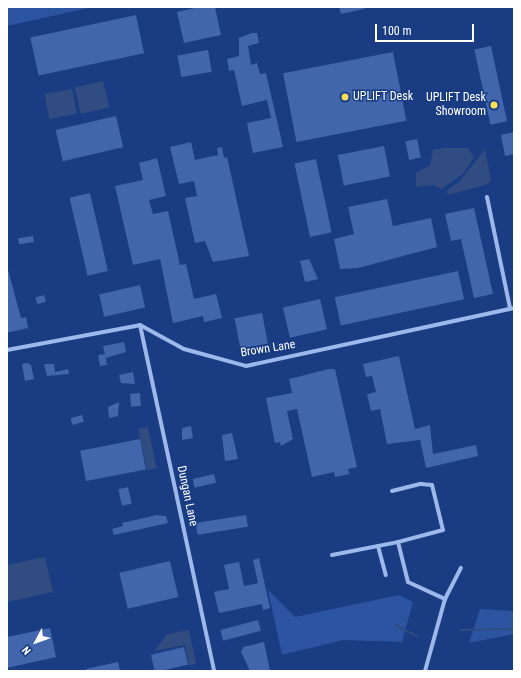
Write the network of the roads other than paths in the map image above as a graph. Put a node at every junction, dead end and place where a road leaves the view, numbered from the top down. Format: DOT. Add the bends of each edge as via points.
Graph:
graph roads {
  1 [pos="487,197"];
  2 [pos="512,308"];
  3 [pos="140,325"];
  4 [pos="7,350"];
  5 [pos="392,491"];
  6 [pos="398,542"];
  7 [pos="378,546"];
  8 [pos="332,555"];
  9 [pos="461,568"];
  10 [pos="386,576"];
  11 [pos="445,599"];
  12 [pos="214,671"];
  13 [pos="425,671"];
  1 -- 2 [label="street"];
  2 -- 3 [label="street, Brown Lane" via="246,366 184,349"];
  3 -- 4 [label="street"];
  3 -- 12 [label="street, Dungan Lane"];
  5 -- 6 [label="street" via="421,484 432,485 443,530"];
  6 -- 7 [label="street"];
  6 -- 11 [label="street" via="408,582"];
  7 -- 8 [label="street"];
  7 -- 10 [label="street"];
  9 -- 11 [label="street"];
  11 -- 13 [label="street"];
}
